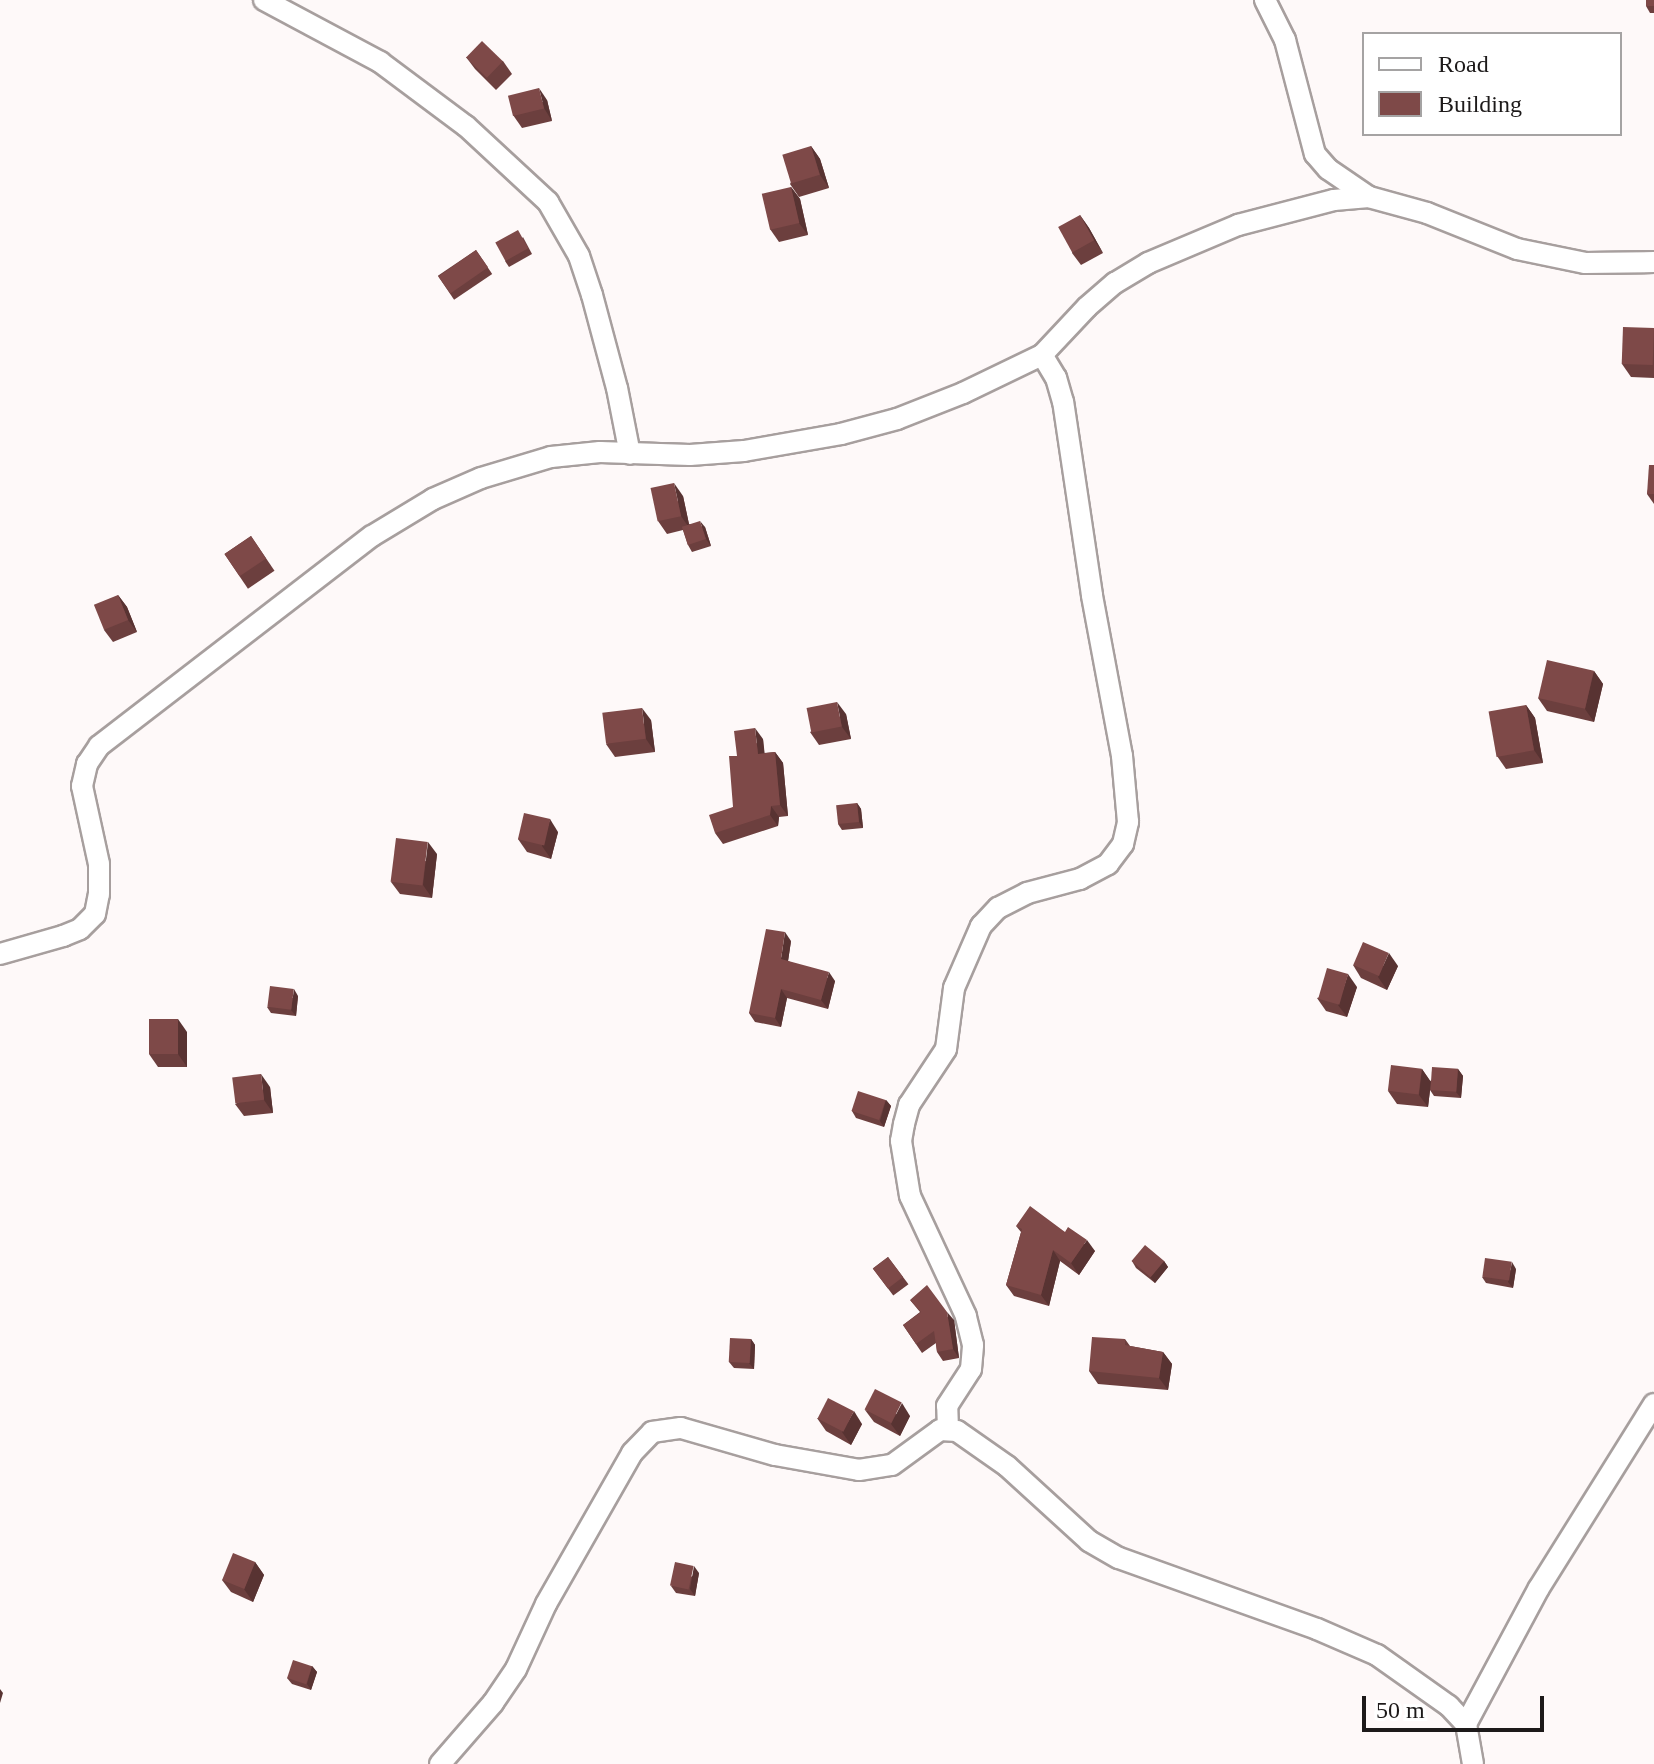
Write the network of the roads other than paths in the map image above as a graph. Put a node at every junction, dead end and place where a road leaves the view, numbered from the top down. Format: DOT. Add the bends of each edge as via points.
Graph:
graph roads {
  1 [pos="264,0"];
  2 [pos="1265,0"];
  3 [pos="1369,197"];
  4 [pos="1654,262"];
  5 [pos="1042,355"];
  6 [pos="630,454"];
  7 [pos="0,954"];
  8 [pos="1654,1404"];
  9 [pos="948,1429"];
  10 [pos="1466,1724"];
  11 [pos="440,1764"];
  12 [pos="1473,1764"];
  1 -- 6 [label="street" via="380,62 466,126 548,202 579,256 592,295"];
  2 -- 3 [label="street" via="1285,40 1315,154"];
  3 -- 4 [label="street" via="1427,213 1517,249 1585,263"];
  3 -- 5 [label="street" via="1306,207 1197,239 1115,283"];
  5 -- 6 [label="street" via="923,409 841,434 744,451"];
  5 -- 9 [label="street" via="1063,402 1122,756 1128,822 1123,844 1108,864 1080,879 1027,893 998,908 981,926 954,988 946,1049 909,1105 901,1141 910,1196 966,1316 973,1345 971,1369 947,1406"];
  6 -- 7 [label="street" via="551,457 481,478 396,519 99,746 87,764 82,786 99,864 95,914 80,929"];
  8 -- 10 [label="street" via="1539,1588"];
  9 -- 10 [label="street" via="1007,1466 1063,1520 1119,1558 1377,1655"];
  9 -- 11 [label="street" via="892,1465 859,1470 775,1455 681,1428 652,1432 600,1504 516,1669"];
  10 -- 12 [label="street"];
}
